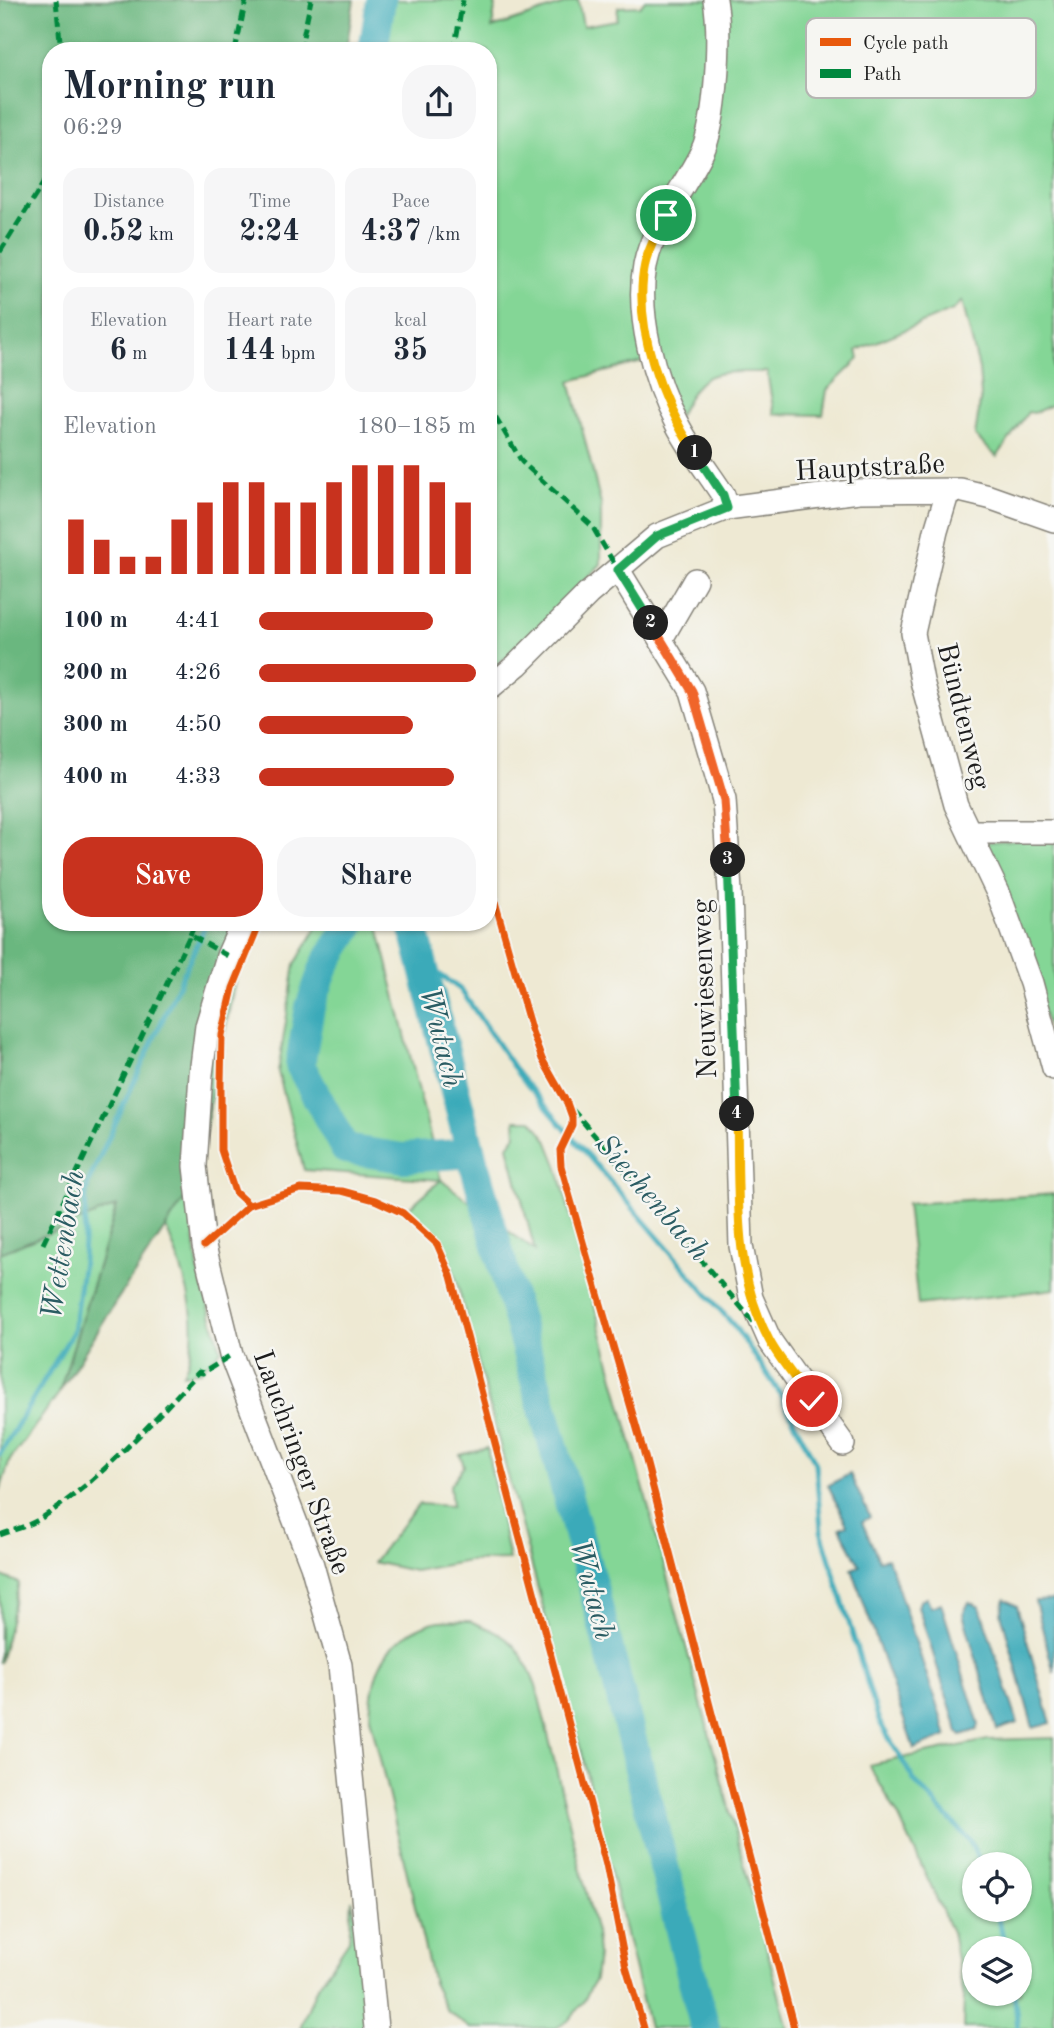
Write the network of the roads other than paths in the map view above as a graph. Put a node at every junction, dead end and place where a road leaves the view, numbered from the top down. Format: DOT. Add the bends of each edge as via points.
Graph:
graph roads {
  1 [pos="715,0"];
  2 [pos="948,491"];
  3 [pos="727,508"];
  4 [pos="1054,520"];
  5 [pos="618,570"];
  6 [pos="695,580"];
  7 [pos="661,639"];
  8 [pos="497,682"];
  9 [pos="969,832"];
  10 [pos="1054,832"];
  11 [pos="239,931"];
  12 [pos="1054,1068"];
  13 [pos="843,1444"];
  14 [pos="376,2028"];
  1 -- 3 [label="street" via="711,121 703,150 645,262 642,312 654,366 676,424"];
  2 -- 3 [label="street, Hauptstraße" via="859,491"];
  2 -- 4 [label="street, Hauptstraße" via="989,497"];
  2 -- 9 [label="street, Bündtenweg" via="913,632 956,805"];
  3 -- 5 [label="street, Hauptstraße" via="657,536"];
  5 -- 7 [label="street, Neuwiesenweg"];
  5 -- 8 [label="street"];
  6 -- 7 [label="street"];
  7 -- 13 [label="street, Neuwiesenweg" via="692,691 724,800 745,1273 769,1341"];
  9 -- 10 [label="street, Bündtenweg"];
  9 -- 12 [label="street, Bündtenweg" via="1004,907"];
  11 -- 14 [label="street, Lauchringer Straße" via="206,1026 195,1166 203,1233 231,1354 312,1565 340,1665"];
}
